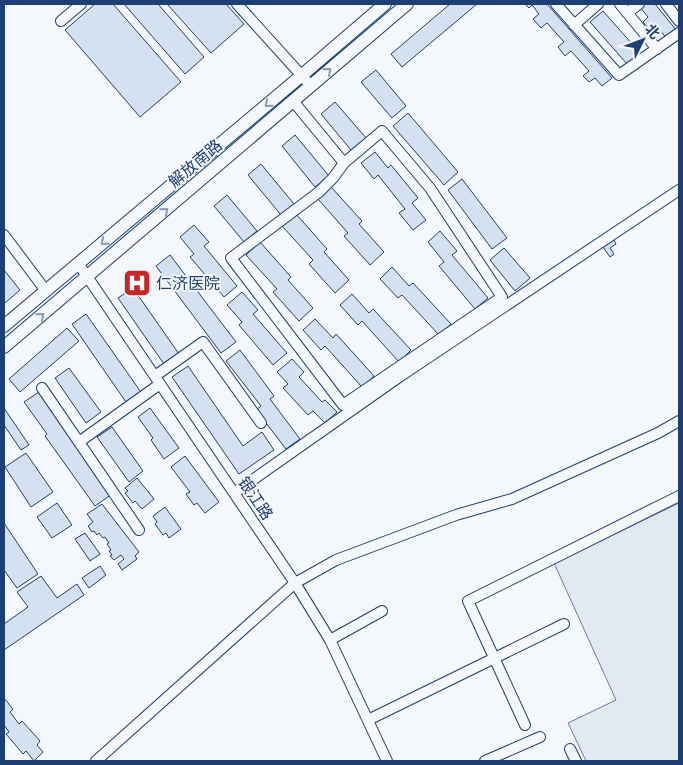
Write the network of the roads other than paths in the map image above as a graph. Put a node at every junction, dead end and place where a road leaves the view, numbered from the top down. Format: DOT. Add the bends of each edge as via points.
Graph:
graph roads {
  1 [pos="81,4"];
  2 [pos="237,4"];
  3 [pos="385,4"];
  4 [pos="407,4"];
  5 [pos="556,4"];
  6 [pos="598,4"];
  7 [pos="620,4"];
  8 [pos="639,4"];
  9 [pos="666,4"];
  10 [pos="627,13"];
  11 [pos="61,20"];
  12 [pos="679,21"];
  13 [pos="574,25"];
  14 [pos="679,33"];
  15 [pos="657,49"];
  16 [pos="301,76"];
  17 [pos="311,86"];
  18 [pos="293,101"];
  19 [pos="344,162"];
  20 [pos="679,190"];
  21 [pos="4,235"];
  22 [pos="78,264"];
  23 [pos="87,277"];
  24 [pos="46,291"];
  25 [pos="4,326"];
  26 [pos="4,347"];
  27 [pos="157,380"];
  28 [pos="42,388"];
  29 [pos="679,420"];
  30 [pos="261,423"];
  31 [pos="79,442"];
  32 [pos="234,493"];
  33 [pos="679,496"];
  34 [pos="139,530"];
  35 [pos="295,583"];
  36 [pos="382,611"];
  37 [pos="564,624"];
  38 [pos="330,640"];
  39 [pos="494,658"];
  40 [pos="368,720"];
  41 [pos="525,725"];
  42 [pos="540,737"];
  43 [pos="570,749"];
  44 [pos="96,761"];
  45 [pos="388,761"];
  46 [pos="485,761"];
  47 [pos="576,761"];
  1 -- 11 [label="street"];
  2 -- 16 [label="street"];
  3 -- 16 [label="main road, 解放南路"];
  17 -- 4 [label="main road, 解放南路, one-way"];
  5 -- 13 [label="street"];
  6 -- 13 [label="street"];
  7 -- 10 [label="street"];
  8 -- 10 [label="street"];
  9 -- 12 [label="street"];
  10 -- 15 [label="street"];
  13 -- 15 [label="street" via="619,76"];
  14 -- 15 [label="street"];
  16 -- 17 [label="street"];
  16 -- 22 [label="main road, 解放南路, one-way"];
  17 -- 18 [label="main road, 解放南路"];
  18 -- 19 [label="street"];
  23 -- 18 [label="main road, 解放南路, one-way"];
  19 -- 19 [label="street" via="319,192 231,258 343,405 502,297 430,188 382,131"];
  20 -- 32 [label="street" via="399,377"];
  21 -- 24 [label="street"];
  22 -- 23 [label="street, 银江路"];
  22 -- 24 [label="main road, 解放南路"];
  26 -- 23 [label="main road, 解放南路, one-way"];
  23 -- 27 [label="street, 银江路"];
  24 -- 25 [label="main road, 解放南路"];
  27 -- 30 [label="street" via="203,342"];
  27 -- 31 [label="street"];
  27 -- 32 [label="street, 银江路"];
  28 -- 31 [label="street"];
  29 -- 35 [label="street" via="658,433 512,499 456,515 336,560"];
  31 -- 34 [label="street"];
  32 -- 35 [label="street, 银江路"];
  33 -- 39 [label="street" via="468,601"];
  35 -- 38 [label="street, 银江路"];
  35 -- 44 [label="street"];
  36 -- 38 [label="street"];
  37 -- 39 [label="street"];
  38 -- 40 [label="street, 银江路"];
  39 -- 40 [label="street"];
  39 -- 41 [label="street"];
  40 -- 45 [label="street, 银江路"];
  42 -- 46 [label="street"];
  43 -- 47 [label="street"];
}
